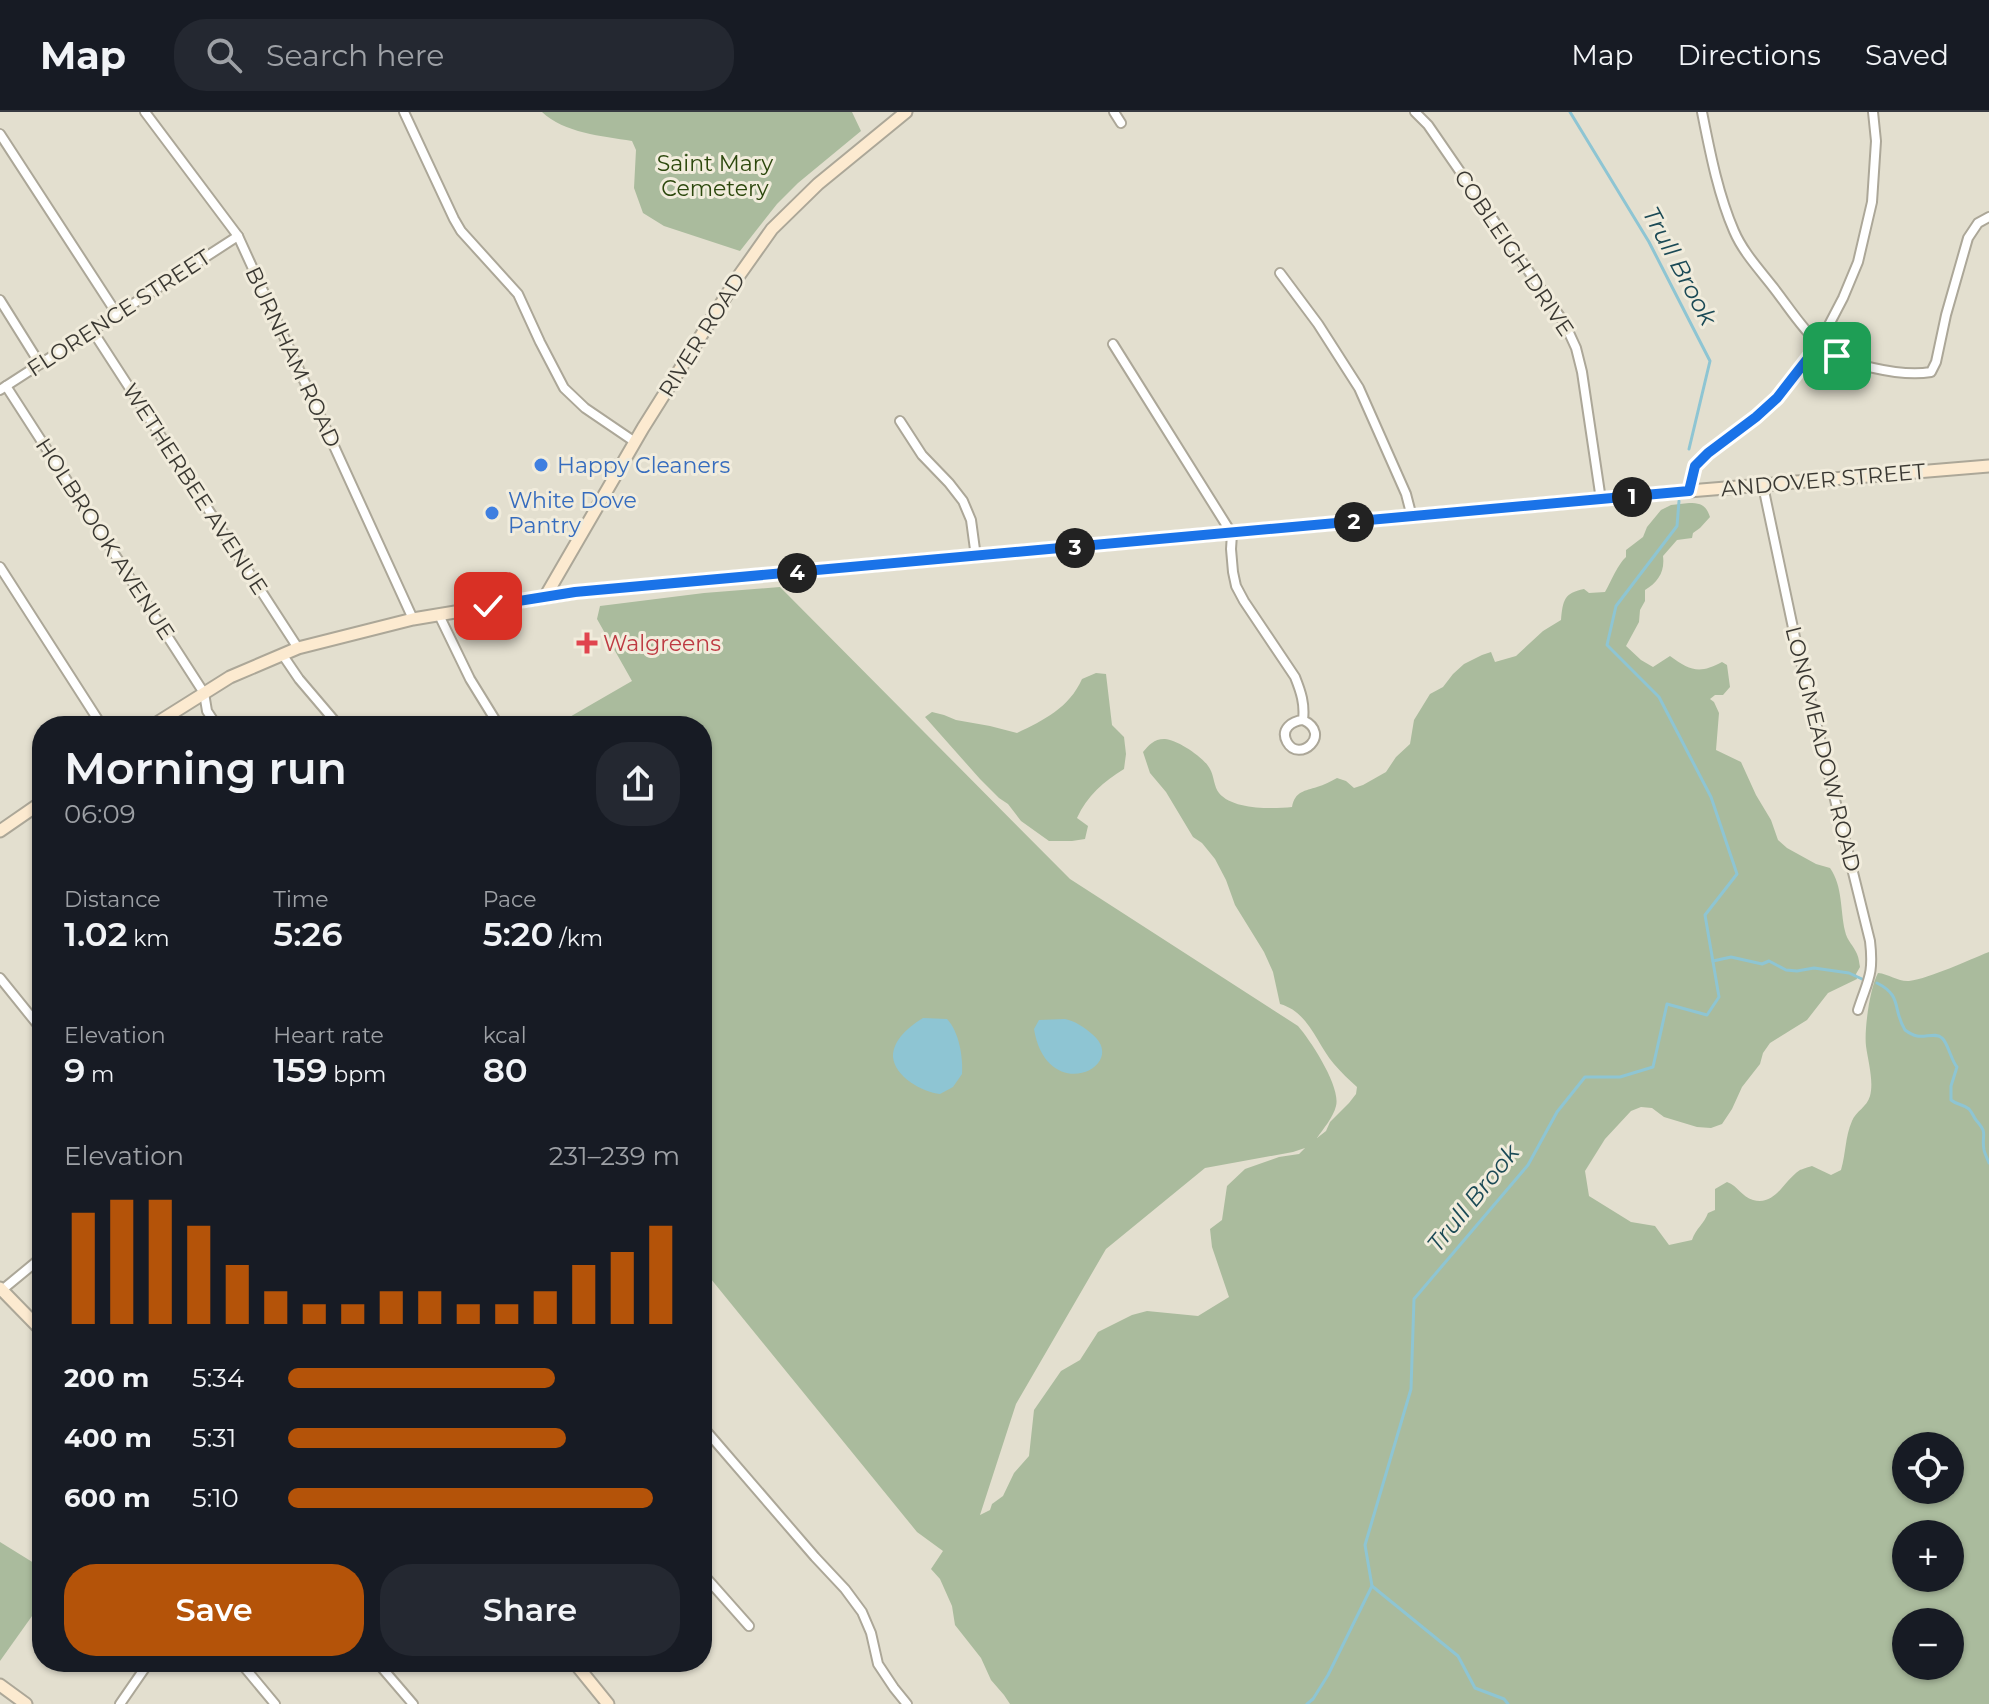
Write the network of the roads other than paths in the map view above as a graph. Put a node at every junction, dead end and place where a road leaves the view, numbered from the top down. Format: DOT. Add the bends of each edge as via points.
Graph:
graph roads {
  1 [pos="145,112"];
  2 [pos="404,112"];
  3 [pos="906,112"];
  4 [pos="1114,112"];
  5 [pos="1415,112"];
  6 [pos="1702,112"];
  7 [pos="1873,112"];
  8 [pos="1121,123"];
  9 [pos="0,134"];
  10 [pos="1989,217"];
  11 [pos="238,236"];
  12 [pos="1280,273"];
  13 [pos="0,300"];
  14 [pos="117,314"];
  15 [pos="92,330"];
  16 [pos="1113,344"];
  17 [pos="1819,344"];
  18 [pos="40,364"];
  19 [pos="3,388"];
  20 [pos="900,421"];
  21 [pos="635,442"];
  22 [pos="1989,466"];
  23 [pos="1763,486"];
  24 [pos="1689,491"];
  25 [pos="1601,500"];
  26 [pos="1412,517"];
  27 [pos="1232,534"];
  28 [pos="976,557"];
  29 [pos="0,567"];
  30 [pos="545,597"];
  31 [pos="439,615"];
  32 [pos="413,619"];
  33 [pos="298,648"];
  34 [pos="282,654"];
  35 [pos="204,693"];
  36 [pos="96,716"];
  37 [pos="168,716"];
  38 [pos="210,716"];
  39 [pos="330,716"];
  40 [pos="493,716"];
  41 [pos="1303,720"];
  42 [pos="32,809"];
  43 [pos="0,831"];
  44 [pos="0,978"];
  45 [pos="1858,1010"];
  46 [pos="32,1018"];
  47 [pos="32,1265"];
  48 [pos="1,1289"];
  49 [pos="32,1321"];
  50 [pos="712,1437"];
  51 [pos="712,1584"];
  52 [pos="749,1626"];
  53 [pos="142,1672"];
  54 [pos="248,1672"];
  55 [pos="386,1672"];
  56 [pos="582,1672"];
  57 [pos="0,1685"];
  58 [pos="26,1704"];
  59 [pos="120,1704"];
  60 [pos="275,1704"];
  61 [pos="413,1704"];
  62 [pos="608,1704"];
  63 [pos="907,1704"];
  1 -- 11 [label="street, BURNHAM ROAD"];
  2 -- 21 [label="street" via="454,219 518,294 564,388"];
  3 -- 21 [label="main road, RIVER ROAD" via="772,229"];
  4 -- 8 [label="street"];
  5 -- 25 [label="street, COBLEIGH DRIVE" via="1553,305 1576,348"];
  6 -- 17 [label="street" via="1736,236"];
  7 -- 17 [label="street" via="1875,171 1866,232 1843,298"];
  9 -- 14 [label="street"];
  10 -- 17 [label="street" via="1968,238 1931,372 1899,373 1837,356"];
  11 -- 14 [label="street, FLORENCE STREET"];
  11 -- 32 [label="street, BURNHAM ROAD"];
  12 -- 26 [label="street" via="1359,388"];
  13 -- 18 [label="street"];
  14 -- 15 [label="street, FLORENCE STREET"];
  15 -- 18 [label="street, FLORENCE STREET"];
  15 -- 33 [label="street, WETHERBEE AVENUE"];
  16 -- 27 [label="street"];
  17 -- 24 [label="street" via="1777,398 1695,466"];
  18 -- 19 [label="street, FLORENCE STREET"];
  19 -- 35 [label="street, HOLBROOK AVENUE"];
  20 -- 28 [label="street" via="963,501"];
  21 -- 30 [label="main road, RIVER ROAD"];
  22 -- 23 [label="main road, ANDOVER STREET"];
  23 -- 24 [label="main road, ANDOVER STREET"];
  23 -- 45 [label="street, LONGMEADOW ROAD" via="1870,941 1873,963"];
  24 -- 25 [label="main road, ANDOVER STREET"];
  25 -- 26 [label="main road, ANDOVER STREET"];
  26 -- 27 [label="main road, ANDOVER STREET"];
  27 -- 28 [label="main road, ANDOVER STREET"];
  27 -- 41 [label="street" via="1236,586 1295,677"];
  28 -- 30 [label="main road, ANDOVER STREET"];
  29 -- 36 [label="street"];
  30 -- 31 [label="main road, ANDOVER STREET"];
  31 -- 32 [label="main road, ANDOVER STREET"];
  31 -- 40 [label="street"];
  32 -- 33 [label="main road, ANDOVER STREET"];
  33 -- 34 [label="main road, ANDOVER STREET"];
  34 -- 35 [label="main road, ANDOVER STREET"];
  34 -- 39 [label="street"];
  35 -- 37 [label="main road, ANDOVER STREET"];
  35 -- 38 [label="street, HOLBROOK AVENUE"];
  42 -- 43 [label="main road"];
  44 -- 46 [label="street"];
  47 -- 48 [label="street"];
  48 -- 49 [label="main road"];
  50 -- 63 [label="street" via="862,1612 878,1664"];
  51 -- 52 [label="street"];
  53 -- 59 [label="street"];
  54 -- 60 [label="street"];
  55 -- 61 [label="street"];
  56 -- 62 [label="main road"];
  57 -- 58 [label="main road"];
}
